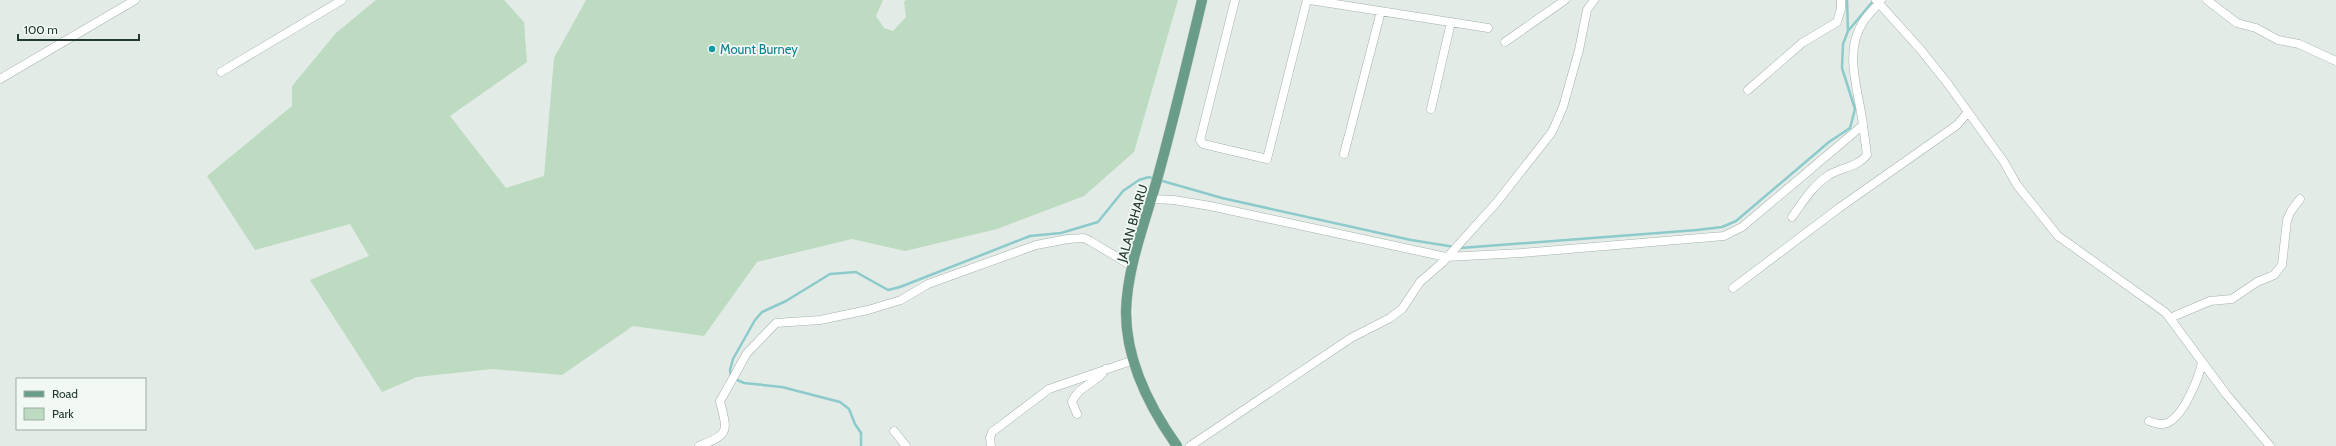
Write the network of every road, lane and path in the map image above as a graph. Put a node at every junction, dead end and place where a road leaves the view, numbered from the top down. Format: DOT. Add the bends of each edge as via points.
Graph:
graph roads {
  1 [pos="135,0"];
  2 [pos="342,0"];
  3 [pos="1202,0"];
  4 [pos="1235,0"];
  5 [pos="1309,0"];
  6 [pos="1565,0"];
  7 [pos="1594,0"];
  8 [pos="1841,0"];
  9 [pos="2207,0"];
  10 [pos="1878,1"];
  11 [pos="1381,11"];
  12 [pos="1451,22"];
  13 [pos="1488,28"];
  14 [pos="1505,42"];
  15 [pos="2336,61"];
  16 [pos="221,72"];
  17 [pos="0,79"];
  18 [pos="1748,90"];
  19 [pos="1431,109"];
  20 [pos="1968,112"];
  21 [pos="1863,125"];
  22 [pos="1344,154"];
  23 [pos="2300,198"];
  24 [pos="1152,199"];
  25 [pos="1792,217"];
  26 [pos="1446,257"];
  27 [pos="1132,266"];
  28 [pos="1733,288"];
  29 [pos="2170,318"];
  30 [pos="1134,360"];
  31 [pos="2202,362"];
  32 [pos="1106,368"];
  33 [pos="1077,414"];
  34 [pos="2149,421"];
  35 [pos="894,431"];
  36 [pos="699,446"];
  37 [pos="906,446"];
  38 [pos="991,446"];
  39 [pos="1177,446"];
  40 [pos="1190,446"];
  41 [pos="2270,446"];
  1 -- 17 [label="street"];
  2 -- 16 [label="street"];
  3 -- 24 [label="main road, JALAN BHARU"];
  4 -- 5 [label="street" via="1200,140 1203,144 1266,159"];
  5 -- 11 [label="street"];
  6 -- 14 [label="street"];
  7 -- 26 [label="street" via="1587,10 1563,107 1552,132 1527,167"];
  8 -- 18 [label="street" via="1837,22 1802,43"];
  9 -- 15 [label="street" via="2237,22 2256,28 2278,40 2299,44"];
  10 -- 20 [label="street" via="1921,50"];
  10 -- 21 [label="street" via="1864,21 1853,48 1854,73"];
  11 -- 12 [label="street"];
  11 -- 22 [label="street"];
  12 -- 13 [label="street"];
  12 -- 19 [label="street"];
  20 -- 28 [label="street" via="1956,125 1839,208"];
  20 -- 29 [label="street" via="2004,162 2017,185 2058,236 2159,307"];
  21 -- 25 [label="street" via="1867,154 1857,164 1821,181"];
  21 -- 26 [label="street" via="1742,227 1724,236"];
  23 -- 29 [label="street" via="2290,211 2282,265 2274,275 2257,282 2232,299 2210,301"];
  24 -- 26 [label="street" via="1210,206"];
  24 -- 27 [label="main road, JALAN BHARU"];
  26 -- 40 [label="street" via="1420,282 1397,314 1351,338"];
  27 -- 30 [label="main road, JALAN BHARU" via="1126,312"];
  27 -- 36 [label="street" via="1084,238 1036,245 928,284 900,300 820,320 776,323 752,346 720,401 727,420 723,433"];
  29 -- 31 [label="street"];
  30 -- 32 [label="street"];
  30 -- 39 [label="main road, JALAN BHARU" via="1152,406"];
  31 -- 34 [label="street" via="2200,376 2176,417 2160,425"];
  31 -- 41 [label="street"];
  32 -- 33 [label="street" via="1101,376 1076,394 1072,402"];
  32 -- 38 [label="street" via="1041,393 992,432"];
  35 -- 37 [label="street"];
}
